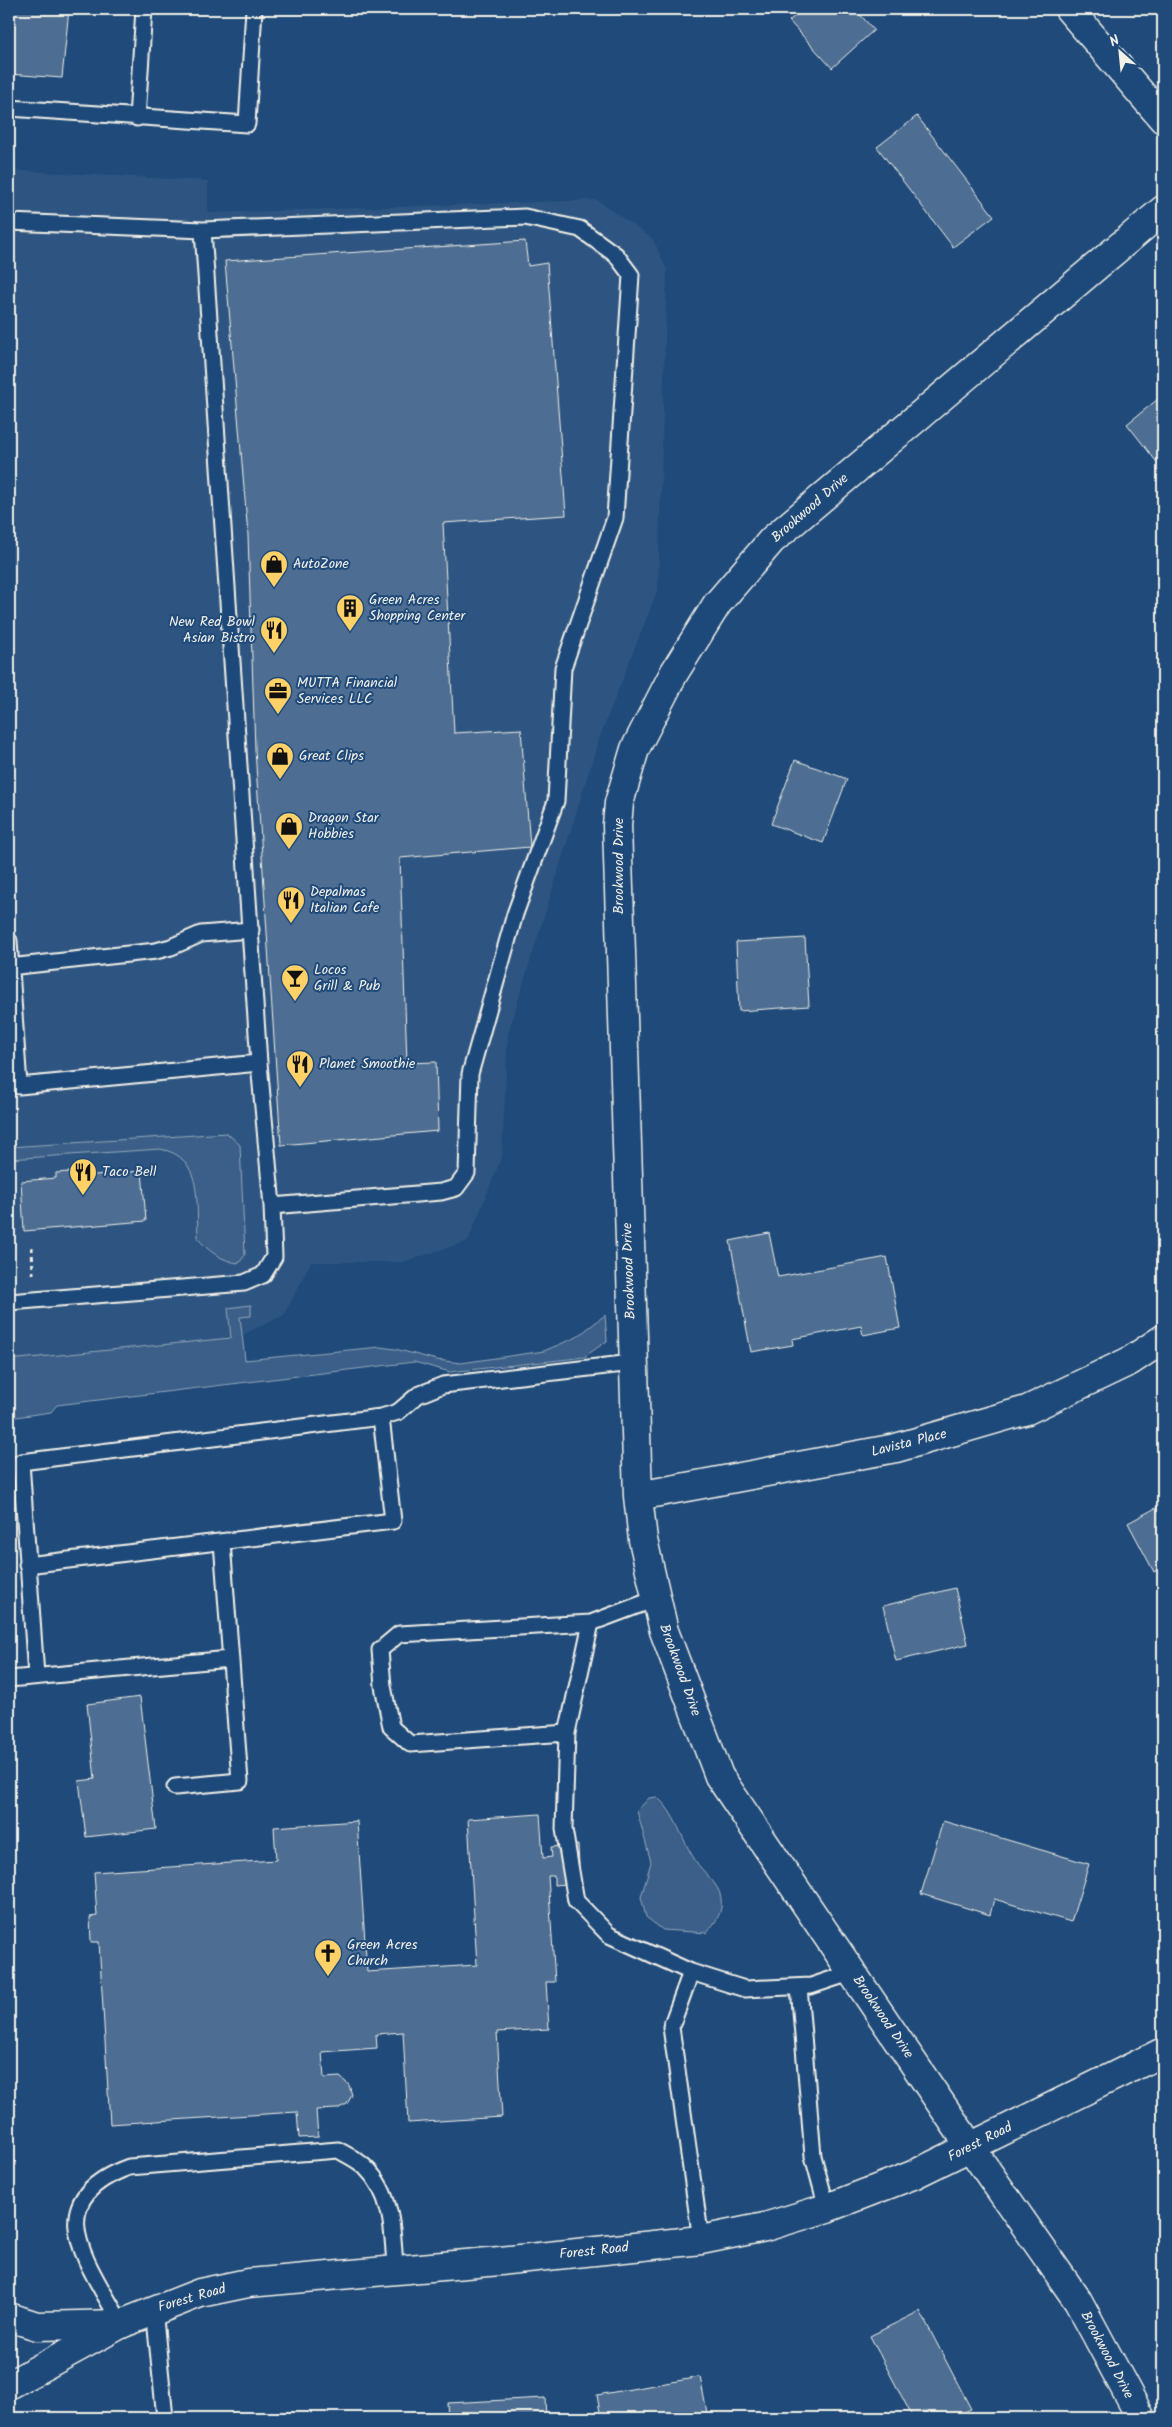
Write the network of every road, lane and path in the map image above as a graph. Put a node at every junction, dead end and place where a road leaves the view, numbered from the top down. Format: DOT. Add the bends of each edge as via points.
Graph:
graph roads {
  1 [pos="144,9"];
  2 [pos="254,9"];
  3 [pos="1068,9"];
  4 [pos="9,108"];
  5 [pos="137,118"];
  6 [pos="1163,119"];
  7 [pos="1163,210"];
  8 [pos="9,222"];
  9 [pos="203,230"];
  10 [pos="251,930"];
  11 [pos="9,941"];
  12 [pos="10,966"];
  13 [pos="259,1063"];
  14 [pos="272,1206"];
  15 [pos="9,1302"];
  16 [pos="1163,1340"];
  17 [pos="632,1363"];
  18 [pos="381,1417"];
  19 [pos="638,1496"];
  20 [pos="222,1542"];
  21 [pos="27,1565"];
  22 [pos="655,1599"];
  23 [pos="591,1623"];
  24 [pos="230,1659"];
  25 [pos="36,1676"];
  26 [pos="9,1679"];
  27 [pos="567,1733"];
  28 [pos="175,1787"];
  29 [pos="691,1972"];
  30 [pos="853,1972"];
  31 [pos="799,1987"];
  32 [pos="1163,2052"];
  33 [pos="971,2148"];
  34 [pos="828,2208"];
  35 [pos="701,2240"];
  36 [pos="395,2269"];
  37 [pos="154,2309"];
  38 [pos="9,2317"];
  39 [pos="122,2324"];
  40 [pos="9,2385"];
  41 [pos="165,2418"];
  42 [pos="1141,2418"];
  1 -- 5 [label="lane"];
  2 -- 5 [label="lane" via="247,124"];
  3 -- 6 [label="street"];
  4 -- 5 [label="lane"];
  7 -- 17 [label="street, Brookwood Drive" via="772,540 717,604 674,673 635,749 619,803 617,825"];
  8 -- 9 [label="lane"];
  9 -- 10 [label="lane"];
  9 -- 14 [label="lane" via="525,217 580,229 616,255 630,275 614,518 563,668 556,801 515,914 470,1074 467,1173 456,1188 442,1192"];
  10 -- 12 [label="lane" via="201,934 156,951"];
  10 -- 13 [label="lane"];
  11 -- 12 [label="lane"];
  12 -- 13 [label="lane" via="19,1086"];
  13 -- 14 [label="lane"];
  14 -- 15 [label="lane" via="274,1257 263,1276 244,1283"];
  16 -- 19 [label="street, Lavista Place" via="1130,1361 1027,1410 896,1448"];
  17 -- 18 [label="lane" via="443,1385 418,1395 398,1412"];
  17 -- 19 [label="street, Brookwood Drive"];
  18 -- 20 [label="lane" via="394,1521"];
  18 -- 21 [label="lane" via="21,1462"];
  19 -- 22 [label="street, Brookwood Drive"];
  20 -- 21 [label="lane"];
  20 -- 24 [label="lane"];
  21 -- 25 [label="lane"];
  22 -- 23 [label="lane"];
  22 -- 30 [label="street, Brookwood Drive" via="719,1776"];
  23 -- 27 [label="lane"];
  23 -- 27 [label="lane" via="399,1634 380,1650 382,1686 391,1727 410,1744"];
  24 -- 25 [label="lane"];
  24 -- 28 [label="lane" via="240,1781"];
  25 -- 26 [label="lane"];
  27 -- 29 [label="lane" via="564,1829 576,1901 609,1934"];
  29 -- 31 [label="lane" via="745,1988"];
  29 -- 35 [label="lane" via="672,2027"];
  30 -- 31 [label="lane" via="812,1986"];
  30 -- 33 [label="street, Brookwood Drive"];
  31 -- 34 [label="lane" via="813,2156"];
  32 -- 33 [label="street, Forest Road"];
  33 -- 34 [label="street, Forest Road"];
  33 -- 42 [label="street, Brookwood Drive" via="1078,2300"];
  34 -- 35 [label="street, Forest Road" via="765,2227"];
  35 -- 36 [label="street, Forest Road"];
  36 -- 37 [label="street, Forest Road" via="248,2283 200,2293"];
  36 -- 39 [label="lane" via="391,2215 383,2191 365,2167 338,2150 129,2167 97,2182 76,2212 78,2240"];
  37 -- 39 [label="street, Forest Road"];
  37 -- 41 [label="lane"];
  38 -- 39 [label="street" via="38,2326"];
  39 -- 40 [label="street, Forest Road"];
}
